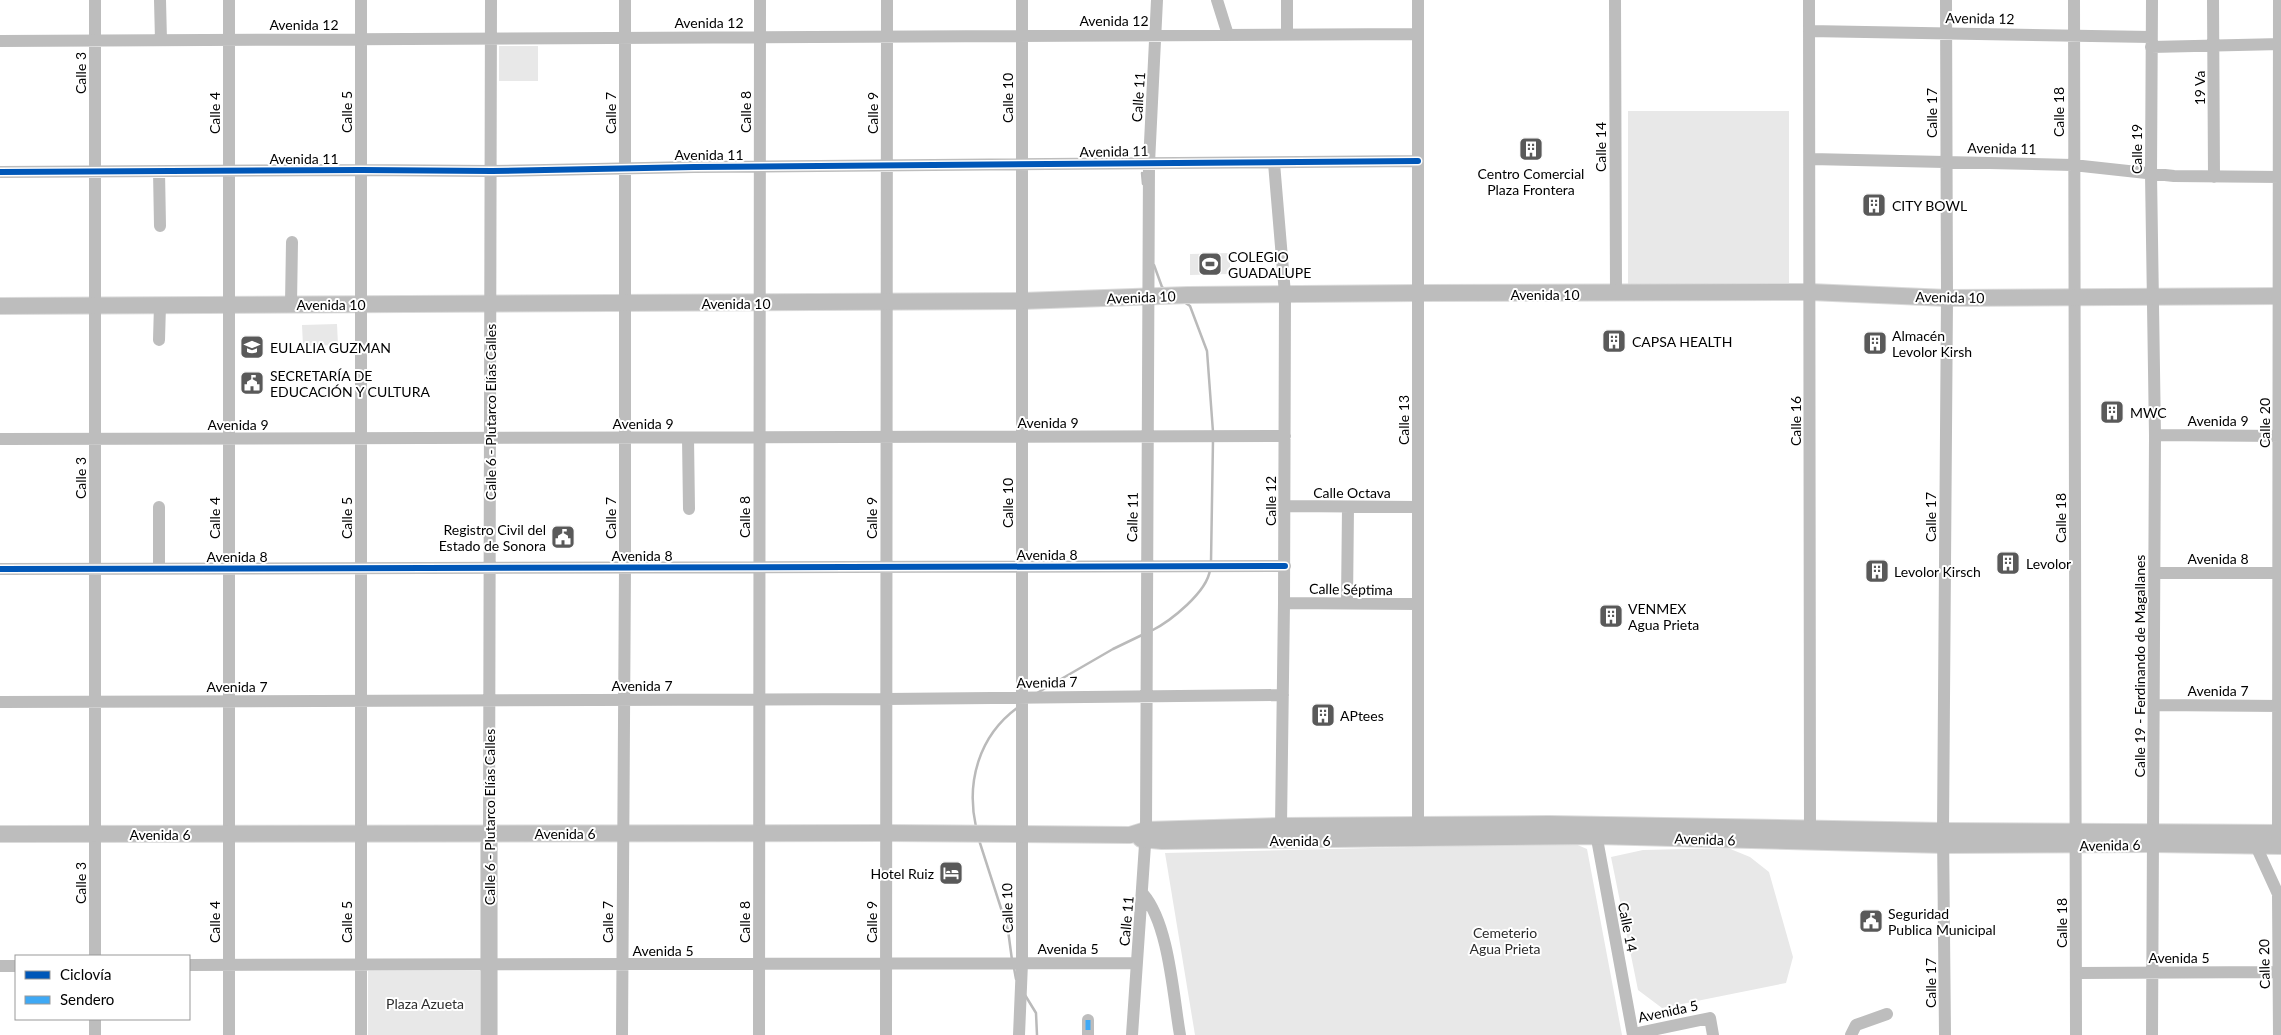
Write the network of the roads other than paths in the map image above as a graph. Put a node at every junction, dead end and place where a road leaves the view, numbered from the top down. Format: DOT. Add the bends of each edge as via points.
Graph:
graph roads {
  1 [pos="95,0"];
  2 [pos="160,0"];
  3 [pos="229,0"];
  4 [pos="361,0"];
  5 [pos="490,0"];
  6 [pos="625,0"];
  7 [pos="760,0"];
  8 [pos="886,0"];
  9 [pos="1022,0"];
  10 [pos="1157,0"];
  11 [pos="1217,0"];
  12 [pos="1287,0"];
  13 [pos="1418,0"];
  14 [pos="1615,0"];
  15 [pos="1809,0"];
  16 [pos="1946,0"];
  17 [pos="2074,0"];
  18 [pos="2152,0"];
  19 [pos="2213,0"];
  20 [pos="2279,0"];
  21 [pos="1809,31"];
  22 [pos="1946,32"];
  23 [pos="1287,34"];
  24 [pos="1418,34"];
  25 [pos="1157,35"];
  26 [pos="1228,35"];
  27 [pos="2073,35"];
  28 [pos="886,36"];
  29 [pos="1022,36"];
  30 [pos="760,37"];
  31 [pos="490,38"];
  32 [pos="625,38"];
  33 [pos="361,39"];
  34 [pos="95,40"];
  35 [pos="161,40"];
  36 [pos="229,40"];
  37 [pos="0,41"];
  38 [pos="2151,42"];
  39 [pos="2280,44"];
  40 [pos="2214,46"];
  41 [pos="1811,159"];
  42 [pos="1418,161"];
  43 [pos="1946,162"];
  44 [pos="1148,163"];
  45 [pos="1274,163"];
  46 [pos="1022,164"];
  47 [pos="886,165"];
  48 [pos="2073,165"];
  49 [pos="760,166"];
  50 [pos="625,168"];
  51 [pos="361,170"];
  52 [pos="159,171"];
  53 [pos="229,171"];
  54 [pos="492,171"];
  55 [pos="0,172"];
  56 [pos="95,172"];
  57 [pos="2151,174"];
  58 [pos="2214,177"];
  59 [pos="2280,177"];
  60 [pos="160,226"];
  61 [pos="292,242"];
  62 [pos="1810,292"];
  63 [pos="1417,293"];
  64 [pos="1286,294"];
  65 [pos="1616,294"];
  66 [pos="1154,296"];
  67 [pos="2280,296"];
  68 [pos="2152,297"];
  69 [pos="1947,298"];
  70 [pos="2074,298"];
  71 [pos="760,302"];
  72 [pos="886,302"];
  73 [pos="1022,302"];
  74 [pos="625,303"];
  75 [pos="292,304"];
  76 [pos="361,304"];
  77 [pos="491,304"];
  78 [pos="95,305"];
  79 [pos="160,305"];
  80 [pos="229,305"];
  81 [pos="0,306"];
  82 [pos="159,340"];
  83 [pos="2155,435"];
  84 [pos="1148,436"];
  85 [pos="1286,436"];
  86 [pos="2280,436"];
  87 [pos="886,437"];
  88 [pos="1022,437"];
  89 [pos="361,438"];
  90 [pos="490,438"];
  91 [pos="625,438"];
  92 [pos="688,438"];
  93 [pos="759,438"];
  94 [pos="0,439"];
  95 [pos="95,439"];
  96 [pos="229,439"];
  97 [pos="1285,506"];
  98 [pos="159,507"];
  99 [pos="1348,507"];
  100 [pos="1418,507"];
  101 [pos="689,509"];
  102 [pos="1022,566"];
  103 [pos="1285,566"];
  104 [pos="759,567"];
  105 [pos="886,567"];
  106 [pos="1146,567"];
  107 [pos="159,568"];
  108 [pos="229,568"];
  109 [pos="361,568"];
  110 [pos="490,568"];
  111 [pos="625,568"];
  112 [pos="0,569"];
  113 [pos="95,569"];
  114 [pos="2155,573"];
  115 [pos="2280,573"];
  116 [pos="1284,603"];
  117 [pos="1347,604"];
  118 [pos="1418,604"];
  119 [pos="1283,695"];
  120 [pos="1146,696"];
  121 [pos="1022,698"];
  122 [pos="759,699"];
  123 [pos="886,699"];
  124 [pos="489,700"];
  125 [pos="623,700"];
  126 [pos="229,701"];
  127 [pos="361,701"];
  128 [pos="0,702"];
  129 [pos="95,702"];
  130 [pos="2154,705"];
  131 [pos="2280,706"];
  132 [pos="1596,830"];
  133 [pos="886,832"];
  134 [pos="1418,832"];
  135 [pos="361,833"];
  136 [pos="489,833"];
  137 [pos="623,833"];
  138 [pos="759,833"];
  139 [pos="1021,833"];
  140 [pos="1282,833"];
  141 [pos="0,834"];
  142 [pos="95,834"];
  143 [pos="229,834"];
  144 [pos="1146,835"];
  145 [pos="1810,836"];
  146 [pos="1944,838"];
  147 [pos="2154,838"];
  148 [pos="2075,839"];
  149 [pos="2280,840"];
  150 [pos="2256,846"];
  151 [pos="2280,891"];
  152 [pos="1143,894"];
  153 [pos="95,955"];
  154 [pos="1022,963"];
  155 [pos="1137,963"];
  156 [pos="759,964"];
  157 [pos="886,964"];
  158 [pos="190,965"];
  159 [pos="229,965"];
  160 [pos="361,965"];
  161 [pos="622,965"];
  162 [pos="0,966"];
  163 [pos="15,966"];
  164 [pos="489,966"];
  165 [pos="2152,972"];
  166 [pos="2280,972"];
  167 [pos="2077,973"];
  168 [pos="1886,1014"];
  169 [pos="95,1020"];
  170 [pos="1088,1020"];
  171 [pos="1853,1030"];
  172 [pos="1633,1034"];
  173 [pos="95,1035"];
  174 [pos="230,1035"];
  175 [pos="361,1035"];
  176 [pos="488,1035"];
  177 [pos="622,1035"];
  178 [pos="759,1035"];
  179 [pos="886,1035"];
  180 [pos="1019,1035"];
  181 [pos="1088,1035"];
  182 [pos="1132,1035"];
  183 [pos="1180,1035"];
  184 [pos="1713,1035"];
  185 [pos="1946,1035"];
  186 [pos="2076,1035"];
  187 [pos="2152,1035"];
  188 [pos="2279,1035"];
  1 -- 34 [label="street, Calle 3"];
  2 -- 35 [label="street"];
  3 -- 36 [label="street, Calle 4"];
  4 -- 33 [label="street, Calle 5"];
  5 -- 31 [label="street, Calle 6 - Plutarco Elías Calles"];
  6 -- 32 [label="street, Calle 7"];
  7 -- 30 [label="street, Calle 8"];
  8 -- 28 [label="street, Calle 9"];
  9 -- 29 [label="street, Calle 10"];
  10 -- 25 [label="street, Calle 11"];
  11 -- 26 [label="street"];
  12 -- 23 [label="street"];
  13 -- 24 [label="street, Calle 13"];
  14 -- 65 [label="street, Calle 14"];
  15 -- 21 [label="street, Calle 16"];
  16 -- 22 [label="street, Calle 17"];
  17 -- 27 [label="street, Calle 18"];
  18 -- 38 [label="street, Calle 19"];
  19 -- 40 [label="street, 19 Va"];
  20 -- 39 [label="street, Calle 20"];
  21 -- 22 [label="street, Avenida 12"];
  21 -- 41 [label="street, Calle 16"];
  22 -- 27 [label="street, Avenida 12"];
  22 -- 43 [label="street, Calle 17"];
  23 -- 24 [label="street, Avenida 12"];
  23 -- 26 [label="street, Avenida 12"];
  24 -- 42 [label="street, Calle 13"];
  25 -- 26 [label="street, Avenida 12"];
  25 -- 29 [label="street, Avenida 12"];
  25 -- 44 [label="street, Calle 11"];
  27 -- 38 [label="street, Avenida 12"];
  27 -- 48 [label="street, Calle 18"];
  28 -- 29 [label="street, Avenida 12"];
  28 -- 30 [label="street, Avenida 12"];
  28 -- 47 [label="street, Calle 9"];
  29 -- 46 [label="street, Calle 10"];
  30 -- 32 [label="street, Avenida 12"];
  30 -- 49 [label="street, Calle 8"];
  31 -- 32 [label="street, Avenida 12"];
  31 -- 33 [label="street, Avenida 12"];
  31 -- 54 [label="street, Calle 6 - Plutarco Elías Calles"];
  32 -- 50 [label="street, Calle 7"];
  33 -- 36 [label="street, Avenida 12"];
  33 -- 51 [label="street, Calle 5"];
  34 -- 35 [label="street, Avenida 12"];
  34 -- 37 [label="street, Avenida 12"];
  34 -- 56 [label="street, Calle 3"];
  35 -- 36 [label="street, Avenida 12"];
  36 -- 53 [label="street, Calle 4"];
  38 -- 40 [label="street, Avenida 12"];
  38 -- 57 [label="street, Calle 19"];
  39 -- 40 [label="street, Avenida 12"];
  39 -- 59 [label="street, Calle 20"];
  40 -- 58 [label="street, 19 Va"];
  41 -- 43 [label="street, Avenida 11"];
  41 -- 62 [label="street, Calle 16"];
  42 -- 45 [label="street, Avenida 11"];
  42 -- 63 [label="street, Calle 13"];
  43 -- 48 [label="street, Avenida 11"];
  43 -- 69 [label="street, Calle 17"];
  44 -- 45 [label="street, Avenida 11"];
  44 -- 46 [label="street, Avenida 11"];
  44 -- 66 [label="street, Calle 11"];
  45 -- 64 [label="street, Calle 12"];
  46 -- 47 [label="street, Avenida 11"];
  46 -- 73 [label="street, Calle 10"];
  47 -- 49 [label="street, Avenida 11"];
  47 -- 72 [label="street, Calle 9"];
  48 -- 57 [label="street, Avenida 11"];
  48 -- 70 [label="street, Calle 18"];
  49 -- 50 [label="street, Avenida 11"];
  49 -- 71 [label="street, Calle 8"];
  50 -- 54 [label="street, Avenida 11"];
  50 -- 74 [label="street, Calle 7"];
  51 -- 53 [label="street, Avenida 11"];
  51 -- 54 [label="street, Avenida 11"];
  51 -- 76 [label="street, Calle 5"];
  52 -- 53 [label="street, Avenida 11"];
  52 -- 56 [label="street, Avenida 11"];
  52 -- 60 [label="street"];
  53 -- 80 [label="street, Calle 4"];
  54 -- 77 [label="street, Calle 6 - Plutarco Elías Calles"];
  55 -- 56 [label="street, Avenida 11"];
  56 -- 78 [label="street, Calle 3"];
  57 -- 58 [label="street, Avenida 11"];
  57 -- 68 [label="street, Calle 19"];
  58 -- 59 [label="street, Avenida 11"];
  59 -- 67 [label="street, Calle 20"];
  61 -- 75 [label="street"];
  62 -- 65 [label="main road, Avenida 10"];
  62 -- 69 [label="main road, Avenida 10"];
  62 -- 145 [label="street, Calle 16"];
  63 -- 64 [label="main road, Avenida 10"];
  63 -- 65 [label="main road, Avenida 10"];
  63 -- 100 [label="street, Calle 13"];
  64 -- 66 [label="main road, Avenida 10"];
  64 -- 85 [label="street, Calle 12"];
  66 -- 73 [label="main road, Avenida 10"];
  66 -- 84 [label="street, Calle 11"];
  67 -- 68 [label="main road, Avenida 10"];
  67 -- 86 [label="street, Calle 20"];
  68 -- 70 [label="main road, Avenida 10"];
  68 -- 83 [label="street, Calle 19 - Ferdinando de Magallanes"];
  69 -- 70 [label="main road, Avenida 10"];
  69 -- 146 [label="street, Calle 17"];
  70 -- 148 [label="street, Calle 18"];
  71 -- 72 [label="main road, Avenida 10"];
  71 -- 74 [label="main road, Avenida 10"];
  71 -- 93 [label="street, Calle 8"];
  72 -- 73 [label="main road, Avenida 10"];
  72 -- 87 [label="street, Calle 9"];
  73 -- 88 [label="street, Calle 10"];
  74 -- 77 [label="main road, Avenida 10"];
  74 -- 91 [label="street, Calle 7"];
  75 -- 76 [label="main road, Avenida 10"];
  75 -- 80 [label="main road, Avenida 10"];
  76 -- 77 [label="main road, Avenida 10"];
  76 -- 89 [label="street, Calle 5"];
  77 -- 90 [label="street, Calle 6 - Plutarco Elías Calles"];
  78 -- 79 [label="main road, Avenida 10"];
  78 -- 81 [label="main road, Avenida 10"];
  78 -- 95 [label="street, Calle 3"];
  79 -- 80 [label="main road, Avenida 10"];
  79 -- 82 [label="street"];
  80 -- 96 [label="street, Calle 4"];
  83 -- 86 [label="street, Avenida 9"];
  83 -- 114 [label="street, Calle 19 - Ferdinando de Magallanes"];
  84 -- 85 [label="street, Avenida 9"];
  84 -- 88 [label="street, Avenida 9"];
  84 -- 106 [label="street, Calle 11"];
  85 -- 97 [label="street, Calle 12"];
  86 -- 115 [label="street, Calle 20"];
  87 -- 88 [label="street, Avenida 9"];
  87 -- 93 [label="street, Avenida 9"];
  87 -- 105 [label="street, Calle 9"];
  88 -- 102 [label="street, Calle 10"];
  89 -- 90 [label="street, Avenida 9"];
  89 -- 96 [label="street, Avenida 9"];
  89 -- 109 [label="street, Calle 5"];
  90 -- 91 [label="street, Avenida 9"];
  90 -- 110 [label="street, Calle 6 - Plutarco Elías Calles"];
  91 -- 92 [label="street, Avenida 9"];
  91 -- 111 [label="street, Calle 7"];
  92 -- 93 [label="street, Avenida 9"];
  92 -- 101 [label="street"];
  93 -- 104 [label="street, Calle 8"];
  94 -- 95 [label="street, Avenida 9"];
  95 -- 96 [label="street, Avenida 9"];
  95 -- 113 [label="street, Calle 3"];
  96 -- 108 [label="street, Calle 4"];
  97 -- 99 [label="street, Calle Octava"];
  97 -- 103 [label="street, Calle 12"];
  98 -- 107 [label="street"];
  99 -- 100 [label="street, Calle Octava"];
  99 -- 117 [label="street"];
  100 -- 118 [label="street, Calle 13"];
  102 -- 105 [label="street, Avenida 8"];
  102 -- 106 [label="street, Avenida 8"];
  102 -- 121 [label="street, Calle 10"];
  103 -- 106 [label="street, Avenida 8"];
  103 -- 116 [label="street, Calle 12"];
  104 -- 105 [label="street, Avenida 8"];
  104 -- 111 [label="street, Avenida 8"];
  104 -- 122 [label="street, Calle 8"];
  105 -- 123 [label="street, Calle 9"];
  106 -- 120 [label="street, Calle 11"];
  107 -- 108 [label="street, Avenida 8"];
  107 -- 113 [label="street, Avenida 8"];
  108 -- 109 [label="street, Avenida 8"];
  108 -- 126 [label="street, Calle 4"];
  109 -- 110 [label="street, Avenida 8"];
  109 -- 127 [label="street, Calle 5"];
  110 -- 111 [label="street, Avenida 8"];
  110 -- 124 [label="street, Calle 6 - Plutarco Elías Calles"];
  111 -- 125 [label="street, Calle 7"];
  112 -- 113 [label="street, Avenida 8"];
  113 -- 129 [label="street, Calle 3"];
  114 -- 115 [label="street, Avenida 8"];
  114 -- 130 [label="street, Calle 19 - Ferdinando de Magallanes"];
  115 -- 131 [label="street, Calle 20"];
  116 -- 117 [label="street, Calle Séptima"];
  116 -- 119 [label="street, Calle 12"];
  117 -- 118 [label="street, Calle Séptima"];
  118 -- 134 [label="street, Calle 13"];
  119 -- 120 [label="street, Avenida 7"];
  119 -- 140 [label="street, Calle 12"];
  120 -- 121 [label="street, Avenida 7"];
  120 -- 144 [label="street, Calle 11"];
  121 -- 123 [label="street, Avenida 7"];
  121 -- 139 [label="street, Calle 10"];
  122 -- 123 [label="street, Avenida 7"];
  122 -- 125 [label="street, Avenida 7"];
  122 -- 138 [label="street, Calle 8"];
  123 -- 133 [label="street, Calle 9"];
  124 -- 125 [label="street, Avenida 7"];
  124 -- 127 [label="street, Avenida 7"];
  124 -- 136 [label="street, Calle 6 - Plutarco Elías Calles"];
  125 -- 137 [label="street, Calle 7"];
  126 -- 127 [label="street, Avenida 7"];
  126 -- 129 [label="street, Avenida 7"];
  126 -- 143 [label="street, Calle 4"];
  127 -- 135 [label="street, Calle 5"];
  128 -- 129 [label="street, Avenida 7"];
  129 -- 142 [label="street, Calle 3"];
  130 -- 131 [label="street, Avenida 7"];
  130 -- 147 [label="street, Calle 19 - Ferdinando de Magallanes"];
  131 -- 149 [label="street, Calle 20"];
  132 -- 134 [label="main road, Avenida 6"];
  132 -- 145 [label="main road, Avenida 6"];
  132 -- 172 [label="street, Calle 14"];
  133 -- 138 [label="main road, Avenida 6"];
  133 -- 139 [label="main road, Avenida 6"];
  133 -- 157 [label="street, Calle 9"];
  134 -- 140 [label="main road, Avenida 6"];
  135 -- 136 [label="main road, Avenida 6"];
  135 -- 143 [label="main road, Avenida 6"];
  135 -- 160 [label="street, Calle 5"];
  136 -- 137 [label="main road, Avenida 6"];
  136 -- 164 [label="main road, Calle 6 - Plutarco Elías Calles"];
  137 -- 138 [label="main road, Avenida 6"];
  137 -- 161 [label="street, Calle 7"];
  138 -- 156 [label="street, Calle 8"];
  139 -- 144 [label="main road, Avenida 6"];
  139 -- 154 [label="street, Calle 10"];
  140 -- 144 [label="main road, Avenida 6"];
  141 -- 142 [label="main road, Avenida 6"];
  142 -- 143 [label="main road, Avenida 6"];
  142 -- 153 [label="street, Calle 3"];
  143 -- 159 [label="street, Calle 4"];
  144 -- 152 [label="street, Calle 11"];
  145 -- 146 [label="main road, Avenida 6"];
  146 -- 148 [label="main road, Avenida 6"];
  146 -- 185 [label="street, Calle 17"];
  147 -- 148 [label="main road, Avenida 6"];
  147 -- 149 [label="main road, Avenida 6"];
  147 -- 150 [label="main road, Avenida 6"];
  147 -- 165 [label="street, Calle 19 - Ferdinando de Magallanes"];
  148 -- 167 [label="street, Calle 18"];
  149 -- 150 [label="main road, Avenida 6"];
  150 -- 151 [label="street, Calle 20"];
  151 -- 166 [label="street, Calle 20"];
  152 -- 155 [label="street, Calle 11"];
  152 -- 183 [label="street" via="1152,905 1163,937"];
  154 -- 155 [label="street, Avenida 5"];
  154 -- 157 [label="street, Avenida 5"];
  154 -- 180 [label="street, Calle 10"];
  155 -- 182 [label="street, Calle 11"];
  156 -- 157 [label="street, Avenida 5"];
  156 -- 161 [label="street, Avenida 5"];
  156 -- 178 [label="street, Calle 8"];
  157 -- 179 [label="street, Calle 9"];
  158 -- 159 [label="street, Avenida 5"];
  159 -- 160 [label="street, Avenida 5"];
  159 -- 174 [label="street, Calle 4"];
  160 -- 164 [label="street, Avenida 5"];
  160 -- 175 [label="street, Calle 5"];
  161 -- 164 [label="street, Avenida 5"];
  161 -- 177 [label="street, Calle 7"];
  162 -- 163 [label="street"];
  164 -- 176 [label="main road, Calle 6 - Plutarco Elías Calles"];
  165 -- 166 [label="street, Avenida 5"];
  165 -- 167 [label="street, Avenida 5"];
  165 -- 187 [label="street, Calle 19 - Ferdinando de Magallanes"];
  166 -- 188 [label="street, Calle 20"];
  167 -- 186 [label="street, Calle 18"];
  168 -- 171 [label="street"];
  169 -- 173 [label="street"];
  170 -- 181 [label="street"];
  172 -- 184 [label="street, Avenida 5" via="1710,1018"];
}
